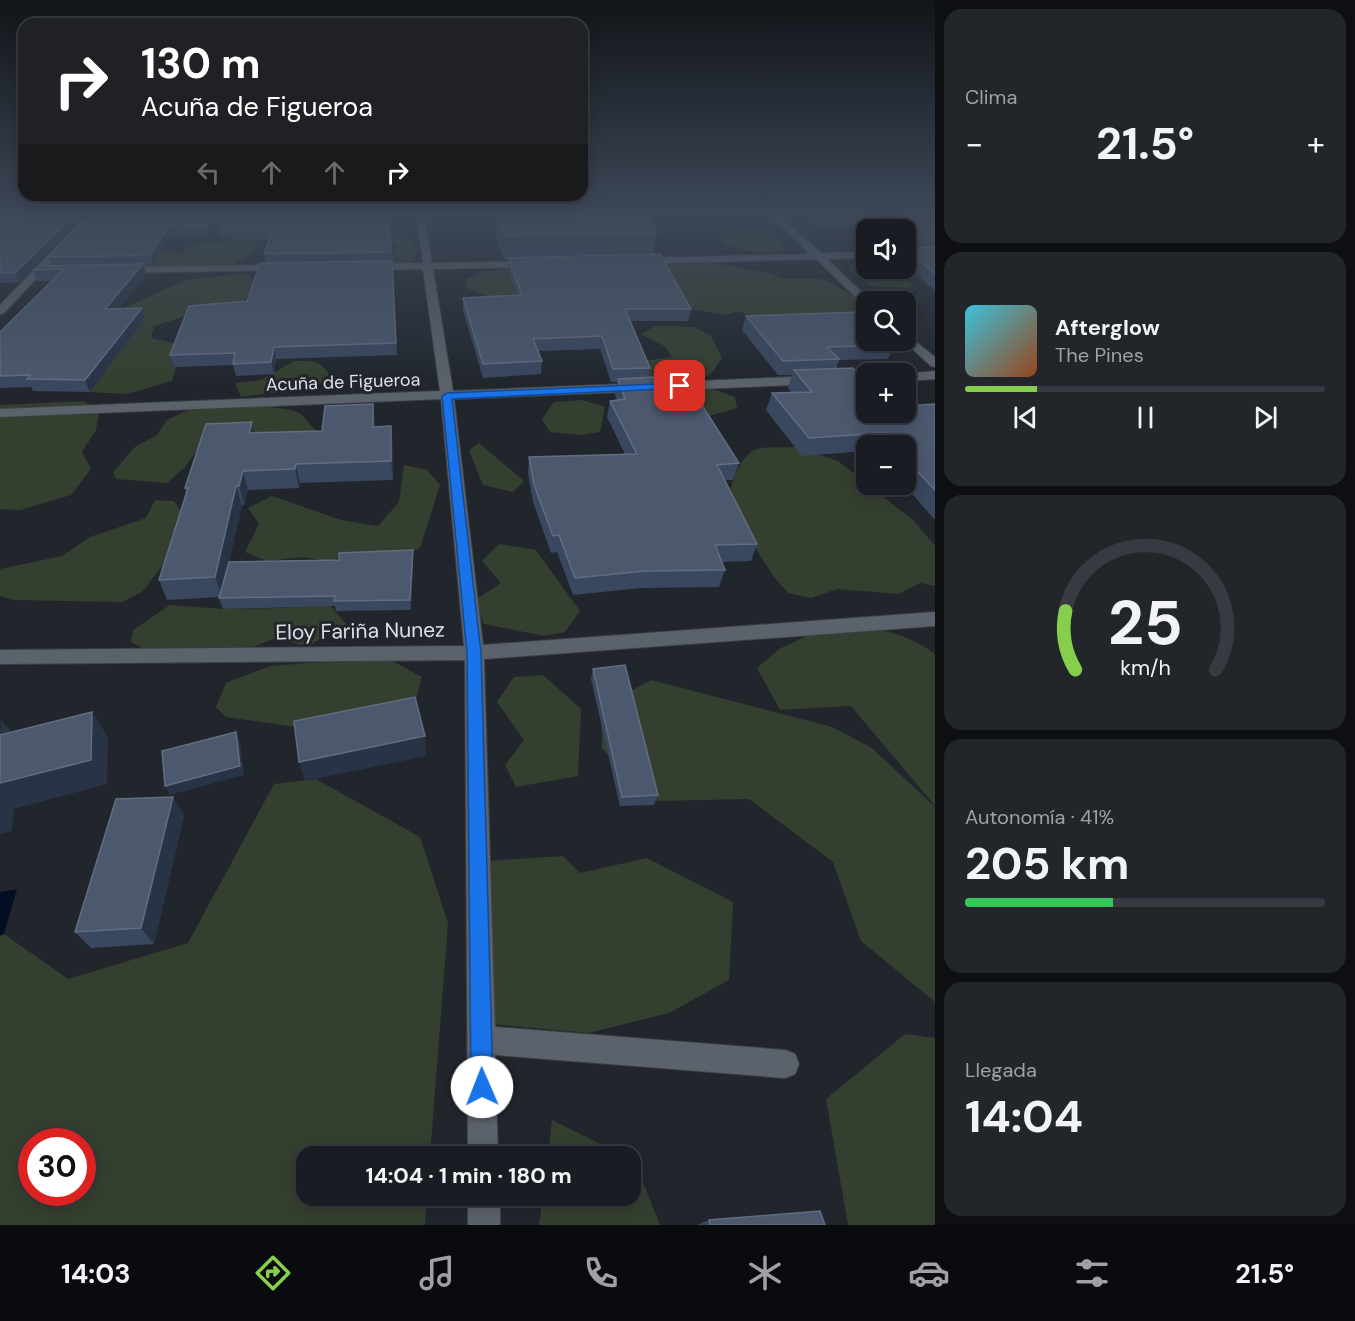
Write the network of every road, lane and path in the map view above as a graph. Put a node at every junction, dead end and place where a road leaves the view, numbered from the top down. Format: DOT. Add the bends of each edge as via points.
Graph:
graph roads {
  1 [pos="428,270"];
  2 [pos="832,270"];
  3 [pos="41,271"];
  4 [pos="52,271"];
  5 [pos="856,292"];
  6 [pos="0,311"];
  7 [pos="916,346"];
  8 [pos="935,363"];
  9 [pos="935,375"];
  10 [pos="916,376"];
  11 [pos="856,378"];
  12 [pos="447,396"];
  13 [pos="0,414"];
  14 [pos="935,619"];
  15 [pos="474,653"];
  16 [pos="0,657"];
  17 [pos="481,1040"];
  18 [pos="785,1064"];
  19 [pos="483,1146"];
  20 [pos="484,1206"];
  21 [pos="484,1225"];
  1 -- 12 [label="street"];
  2 -- 5 [label="street"];
  3 -- 4 [label="street"];
  3 -- 6 [label="street"];
  7 -- 8 [label="street"];
  9 -- 10 [label="street"];
  11 -- 12 [label="street, Acuña de Figueroa"];
  12 -- 13 [label="street, Acuña de Figueroa"];
  12 -- 15 [label="street"];
  14 -- 15 [label="street, Eloy Fariña Nunez"];
  15 -- 16 [label="street, Eloy Fariña Nunez"];
  15 -- 17 [label="street"];
  17 -- 18 [label="street"];
  17 -- 19 [label="street"];
  20 -- 21 [label="street"];
}
